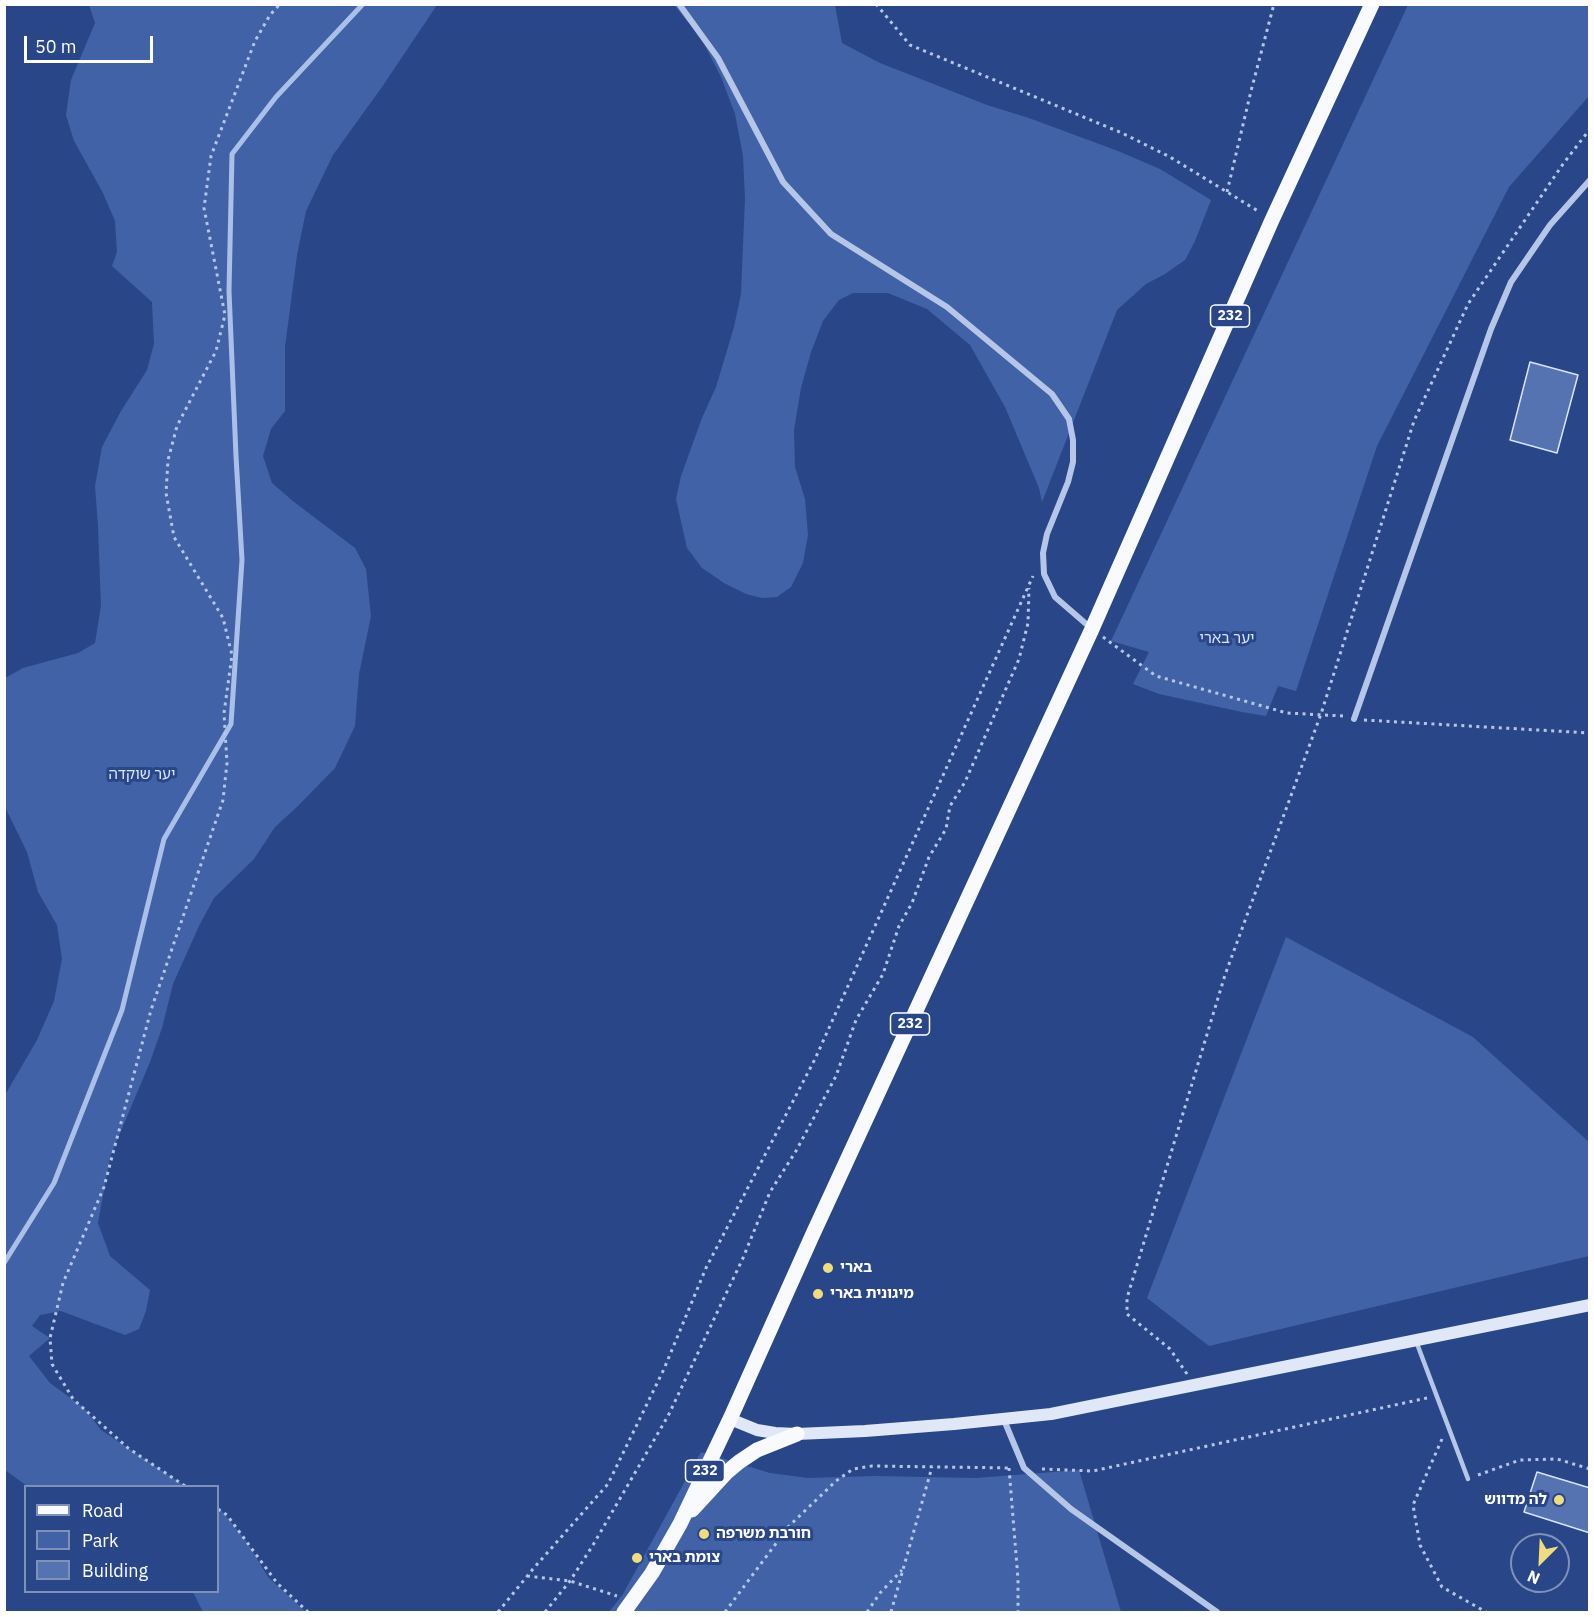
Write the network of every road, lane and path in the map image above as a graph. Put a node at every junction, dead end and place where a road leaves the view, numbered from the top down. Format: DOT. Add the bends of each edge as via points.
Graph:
graph roads {
  1 [pos="280,4"];
  2 [pos="679,4"];
  3 [pos="876,4"];
  4 [pos="1274,4"];
  5 [pos="1372,4"];
  6 [pos="1590,129"];
  7 [pos="1590,180"];
  8 [pos="1227,192"];
  9 [pos="1272,220"];
  10 [pos="1043,553"];
  11 [pos="1092,629"];
  12 [pos="1321,714"];
  13 [pos="1354,719"];
  14 [pos="1590,734"];
  15 [pos="1590,1305"];
  16 [pos="1416,1341"];
  17 [pos="1190,1387"];
  18 [pos="1437,1396"];
  19 [pos="730,1419"];
  20 [pos="1004,1420"];
  21 [pos="1448,1426"];
  22 [pos="797,1434"];
  23 [pos="932,1467"];
  24 [pos="1009,1468"];
  25 [pos="1024,1468"];
  26 [pos="1590,1469"];
  27 [pos="1468,1479"];
  28 [pos="184,1485"];
  29 [pos="219,1510"];
  30 [pos="680,1524"];
  31 [pos="903,1569"];
  32 [pos="527,1576"];
  33 [pos="570,1581"];
  34 [pos="628,1607"];
  35 [pos="308,1612"];
  36 [pos="498,1612"];
  37 [pos="546,1612"];
  38 [pos="725,1612"];
  39 [pos="867,1612"];
  40 [pos="891,1612"];
  41 [pos="1018,1612"];
  42 [pos="1217,1612"];
  43 [pos="1486,1612"];
  1 -- 28 [label="path" via="255,41 211,156 204,208 225,315 216,351 177,426 168,460 166,493 174,537 223,618 232,655 224,712 227,763 223,800 151,1010 104,1186 63,1283 50,1338 52,1364 73,1399 129,1448"];
  2 -- 10 [label="street" via="718,58 783,183 823,226 947,307 1052,394 1069,419 1073,462"];
  3 -- 8 [label="path" via="910,45 1122,133"];
  4 -- 8 [label="path"];
  5 -- 9 [label="main road, 232"];
  6 -- 12 [label="path" via="1468,304 1419,410"];
  7 -- 13 [label="street" via="1550,225 1511,282 1491,328"];
  8 -- 9 [label="path"];
  9 -- 11 [label="main road, 232"];
  10 -- 11 [label="street" via="1044,574 1055,597"];
  10 -- 32 [label="path" via="815,1059 706,1268 664,1369 608,1484"];
  10 -- 33 [label="path" via="1028,591 1028,623 1019,659 965,782 950,806 946,829 898,926 883,974 856,1020 837,1076 770,1192 668,1416"];
  11 -- 12 [label="path" via="1156,676 1287,713"];
  11 -- 19 [label="main road, 232"];
  12 -- 13 [label="path"];
  12 -- 17 [label="path" via="1225,975 1127,1298 1127,1314 1170,1349 1187,1373"];
  13 -- 14 [label="path"];
  15 -- 16 [label="main road"];
  16 -- 17 [label="main road"];
  16 -- 18 [label="lane"];
  17 -- 20 [label="main road"];
  18 -- 21 [label="lane"];
  18 -- 25 [label="path" via="1093,1471"];
  19 -- 22 [label="main road" via="757,1430"];
  19 -- 30 [label="main road, 232"];
  20 -- 22 [label="main road"];
  20 -- 25 [label="street"];
  21 -- 27 [label="lane"];
  21 -- 43 [label="path" via="1413,1504 1420,1545 1442,1587"];
  22 -- 30 [label="main road" via="739,1462"];
  23 -- 24 [label="path"];
  23 -- 31 [label="path"];
  23 -- 38 [label="path" via="872,1466 853,1469 836,1480 789,1526"];
  24 -- 25 [label="path"];
  24 -- 41 [label="path"];
  25 -- 42 [label="street" via="1071,1509"];
  26 -- 27 [label="path" via="1557,1459 1520,1460"];
  29 -- 35 [label="path" via="277,1583"];
  30 -- 34 [label="main road, 232"];
  31 -- 39 [label="path"];
  31 -- 40 [label="path"];
  32 -- 33 [label="path"];
  32 -- 36 [label="path"];
  33 -- 34 [label="path"];
  33 -- 37 [label="path"];
}
